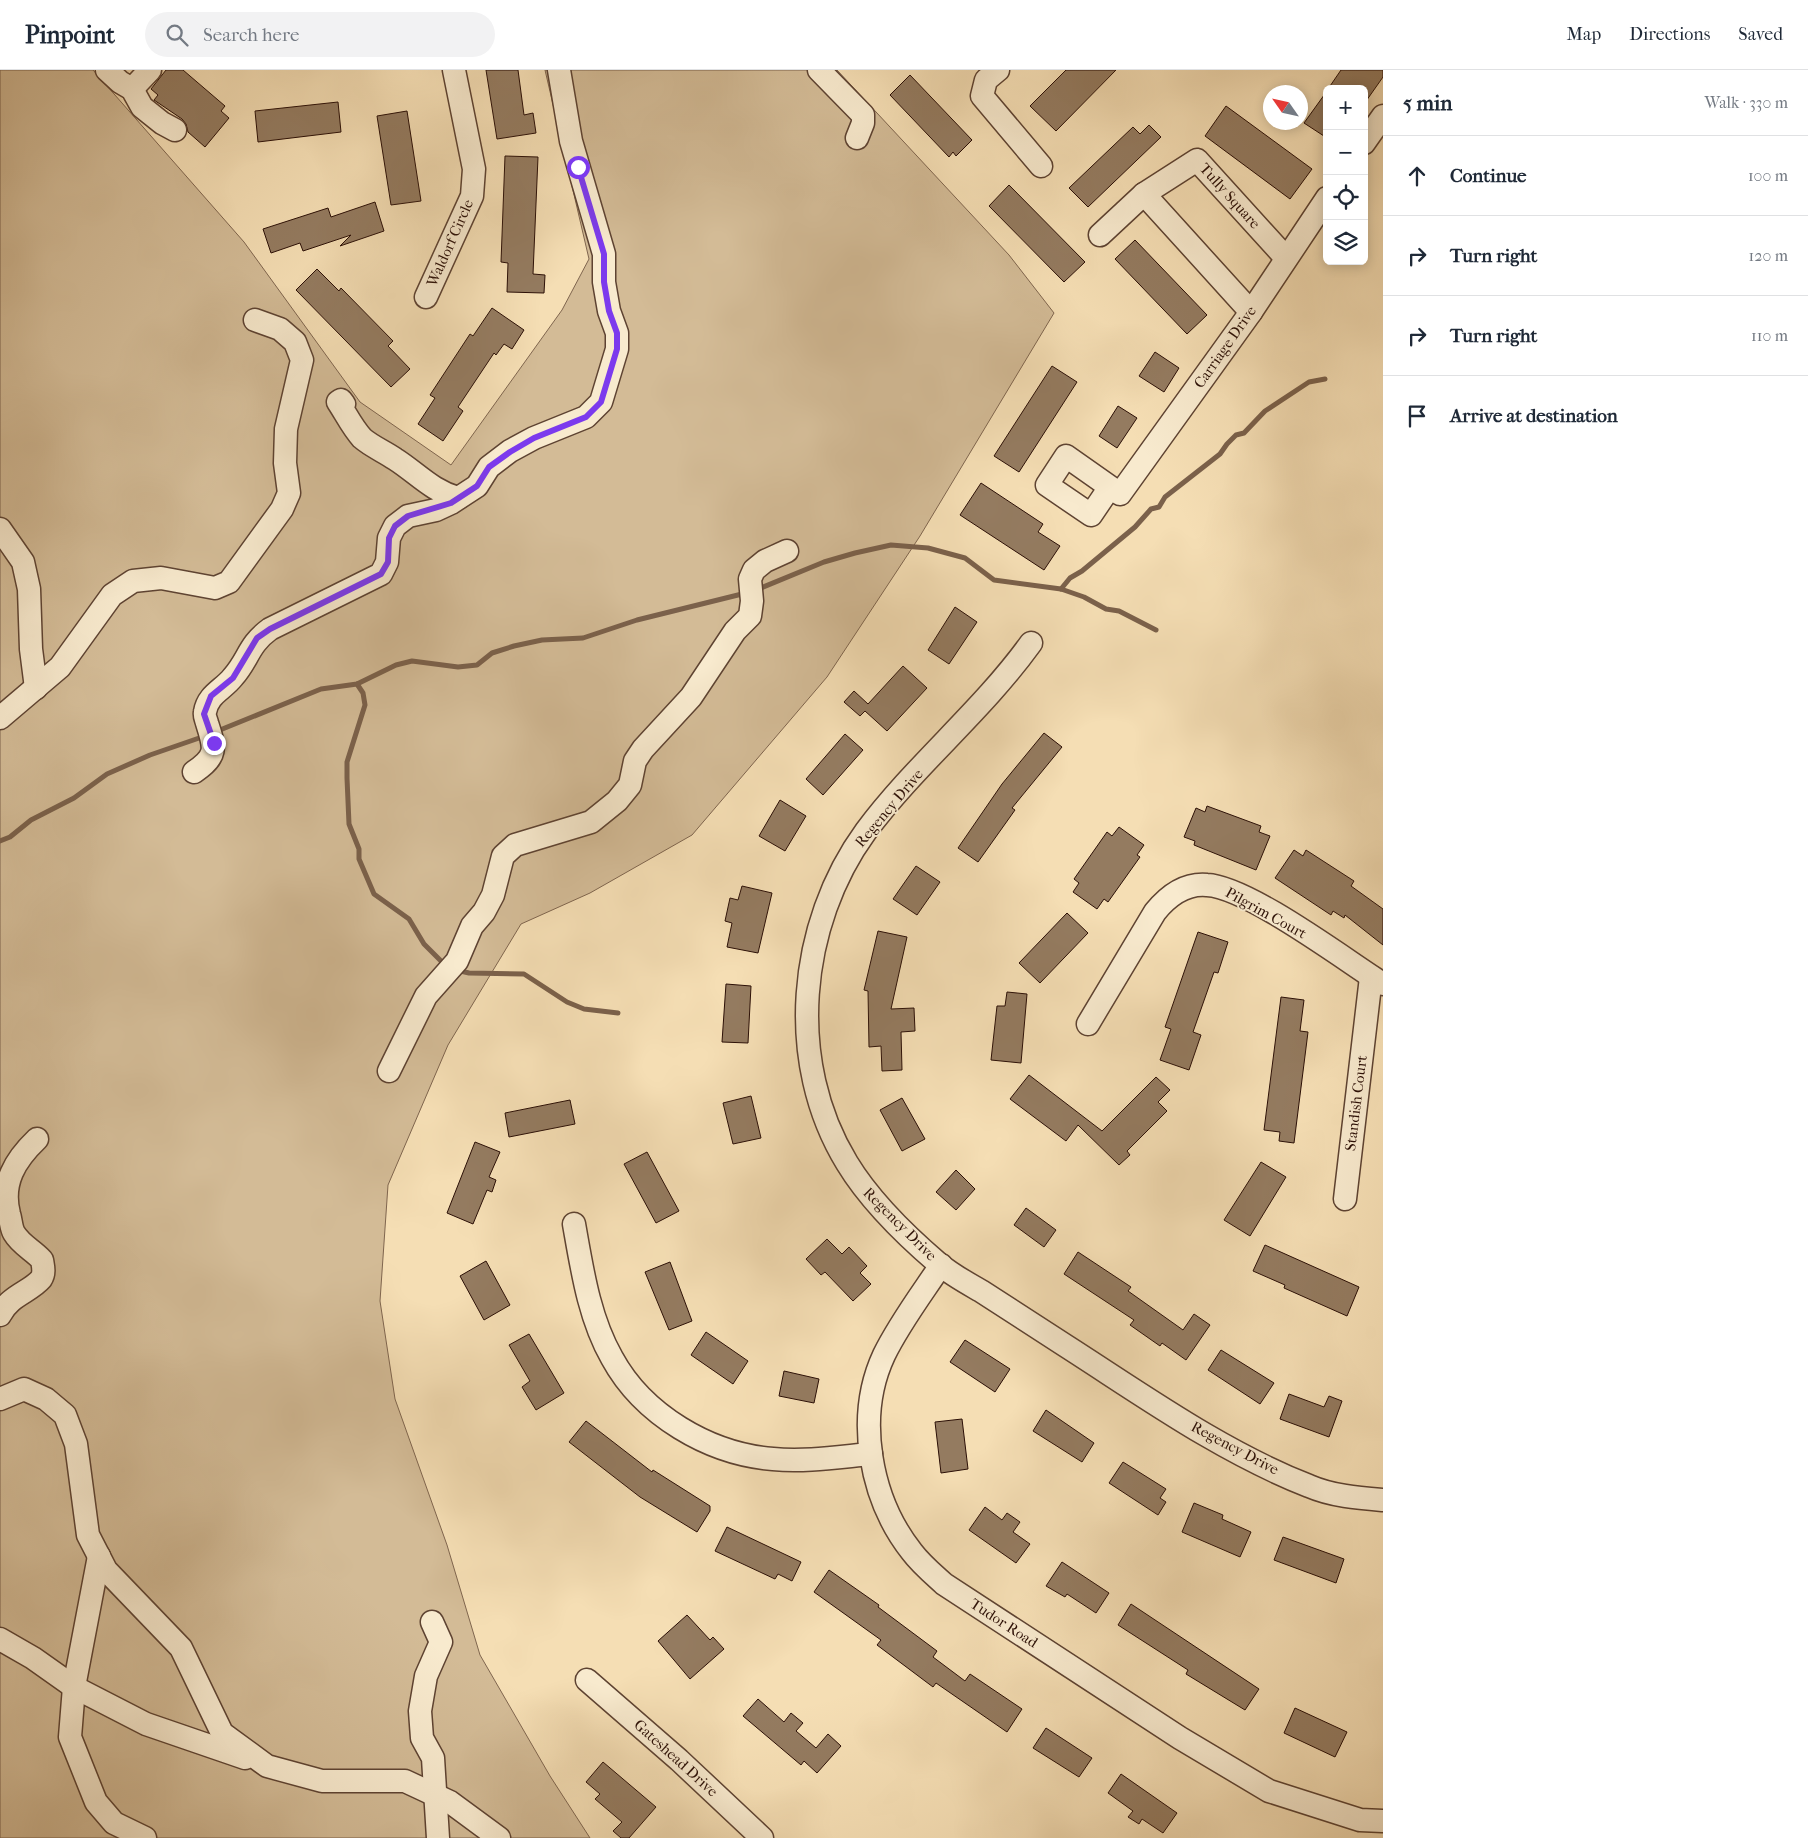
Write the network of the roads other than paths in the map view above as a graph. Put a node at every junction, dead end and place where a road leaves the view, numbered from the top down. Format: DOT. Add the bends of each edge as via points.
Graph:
graph roads {
  1 [pos="107,70"];
  2 [pos="150,70"];
  3 [pos="454,70"];
  4 [pos="559,70"];
  5 [pos="819,70"];
  6 [pos="998,70"];
  7 [pos="132,89"];
  8 [pos="1383,116"];
  9 [pos="175,130"];
  10 [pos="1368,137"];
  11 [pos="857,138"];
  12 [pos="1041,166"];
  13 [pos="1144,194"];
  14 [pos="1323,204"];
  15 [pos="1100,235"];
  16 [pos="1286,258"];
  17 [pos="426,297"];
  18 [pos="1251,312"];
  19 [pos="255,320"];
  20 [pos="342,408"];
  21 [pos="1115,490"];
  22 [pos="458,498"];
  23 [pos="0,528"];
  24 [pos="787,551"];
  25 [pos="1031,643"];
  26 [pos="36,688"];
  27 [pos="0,718"];
  28 [pos="194,772"];
  29 [pos="1377,981"];
  30 [pos="1088,1024"];
  31 [pos="389,1071"];
  32 [pos="37,1139"];
  33 [pos="1345,1199"];
  34 [pos="574,1224"];
  35 [pos="940,1265"];
  36 [pos="0,1315"];
  37 [pos="0,1399"];
  38 [pos="871,1454"];
  39 [pos="1383,1500"];
  40 [pos="99,1556"];
  41 [pos="432,1622"];
  42 [pos="0,1639"];
  43 [pos="587,1680"];
  44 [pos="74,1688"];
  45 [pos="267,1766"];
  46 [pos="434,1794"];
  47 [pos="1383,1821"];
  48 [pos="144,1838"];
  49 [pos="438,1838"];
  50 [pos="498,1838"];
  51 [pos="762,1838"];
  1 -- 7 [label="street"];
  2 -- 7 [label="street"];
  3 -- 17 [label="street, Waldorf Circle" via="474,169 472,196"];
  4 -- 22 [label="street" via="571,141 604,254 604,282 617,333 617,349 601,402 586,417 534,438 510,452 489,467 477,486"];
  5 -- 11 [label="street" via="863,114"];
  6 -- 12 [label="street" via="986,80 982,96"];
  7 -- 9 [label="street" via="142,107"];
  8 -- 10 [label="street"];
  13 -- 15 [label="street, Tully Square"];
  13 -- 16 [label="street, Tully Square" via="1197,160"];
  13 -- 18 [label="street"];
  14 -- 16 [label="street, Carriage Drive"];
  16 -- 18 [label="street, Carriage Drive"];
  18 -- 21 [label="street, Carriage Drive"];
  19 -- 26 [label="street" via="280,329 295,342 302,360 286,429 285,463 289,493 282,509 229,582 215,588 161,578 133,581 112,595 60,667"];
  20 -- 22 [label="street" via="363,439 427,485"];
  22 -- 28 [label="street" via="436,510 408,516 395,526 389,538 388,562 381,574 257,638 233,678 211,696 204,714 213,754"];
  23 -- 26 [label="street" via="23,562 29,589"];
  24 -- 31 [label="street" via="754,570 750,616 735,631 706,678 643,749 635,761 630,786 617,801 591,822 515,845 503,856 493,895 484,912 472,926 452,967 426,996"];
  25 -- 35 [label="street, Regency Drive" via="989,696 872,824 850,855 822,917 808,982 806,1022 810,1059 818,1096 831,1132 861,1185 880,1208"];
  26 -- 27 [label="street"];
  29 -- 30 [label="street, Pilgrim Court" via="1276,915 1236,893 1207,885 1192,886 1164,901 1155,912"];
  29 -- 33 [label="street, Standish Court"];
  32 -- 36 [label="street" via="14,1166 7,1184 8,1209 14,1232 42,1260 44,1270 41,1279 21,1292"];
  34 -- 38 [label="street" via="584,1280 599,1330 612,1358 634,1388 674,1424 700,1440 743,1455 803,1460"];
  35 -- 38 [label="street, Tudor Road" via="903,1322 876,1376 870,1406"];
  35 -- 39 [label="street, Regency Drive" via="1211,1439 1311,1487 1352,1497"];
  37 -- 40 [label="street" via="24,1389 46,1398 65,1415 76,1444 88,1535"];
  38 -- 47 [label="street, Tudor Road" via="885,1508 912,1552 944,1584 1180,1738 1269,1791 1360,1820"];
  40 -- 44 [label="street"];
  40 -- 45 [label="street" via="106,1570 181,1648 222,1733"];
  41 -- 46 [label="street" via="441,1642 426,1676 420,1711 422,1738 432,1758"];
  42 -- 44 [label="street"];
  43 -- 51 [label="street, Gateshead Drive"];
  44 -- 45 [label="street" via="146,1724"];
  44 -- 48 [label="street" via="70,1737 96,1802 114,1822"];
  45 -- 46 [label="street" via="322,1780 405,1781"];
  46 -- 49 [label="street"];
  46 -- 50 [label="street"];
}
